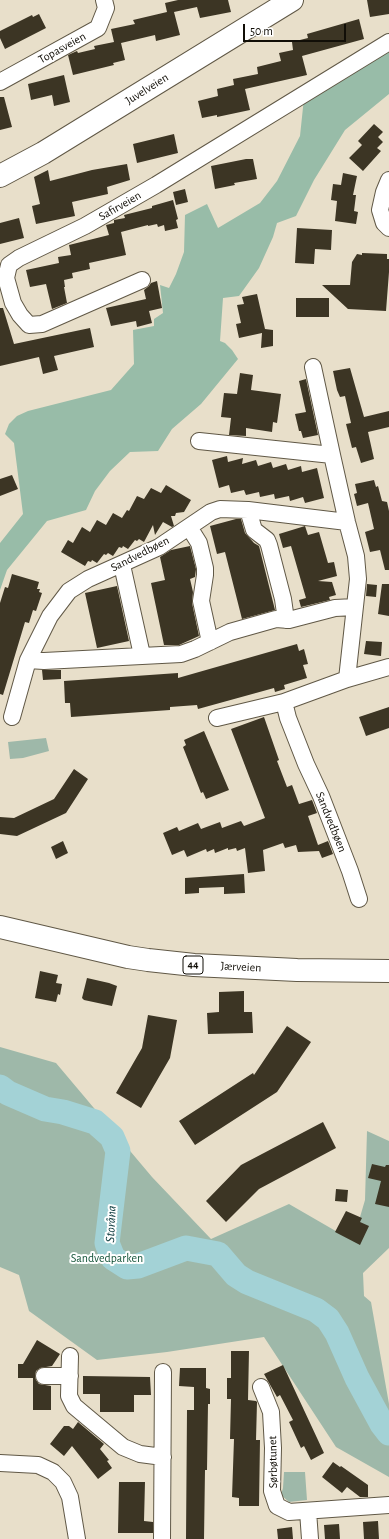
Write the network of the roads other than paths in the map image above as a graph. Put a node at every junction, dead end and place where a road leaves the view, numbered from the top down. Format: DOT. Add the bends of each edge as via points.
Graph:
graph roads {
  1 [pos="104,0"];
  2 [pos="292,0"];
  3 [pos="389,42"];
  4 [pos="0,82"];
  5 [pos="0,176"];
  6 [pos="389,180"];
  7 [pos="389,228"];
  8 [pos="142,280"];
  9 [pos="313,367"];
  10 [pos="199,441"];
  11 [pos="332,455"];
  12 [pos="248,510"];
  13 [pos="347,522"];
  14 [pos="189,527"];
  15 [pos="122,565"];
  16 [pos="355,607"];
  17 [pos="286,620"];
  18 [pos="210,642"];
  19 [pos="142,655"];
  20 [pos="28,660"];
  21 [pos="389,667"];
  22 [pos="347,679"];
  23 [pos="284,702"];
  24 [pos="12,717"];
  25 [pos="217,718"];
  26 [pos="359,899"];
  27 [pos="0,927"];
  28 [pos="389,958"];
  29 [pos="389,971"];
  30 [pos="70,1356"];
  31 [pos="163,1372"];
  32 [pos="44,1376"];
  33 [pos="70,1376"];
  34 [pos="261,1387"];
  35 [pos="163,1457"];
  36 [pos="0,1463"];
  37 [pos="389,1504"];
  38 [pos="308,1511"];
  39 [pos="77,1539"];
  40 [pos="162,1539"];
  41 [pos="310,1539"];
  1 -- 4 [label="street, Topasveien" via="106,8 98,28"];
  2 -- 5 [label="main road, Juvelveien" via="43,153"];
  3 -- 8 [label="street, Safirveien" via="156,185 85,226 19,258 9,266 6,278 13,303 20,315 30,324 42,324"];
  6 -- 7 [label="street" via="380,210"];
  9 -- 11 [label="street"];
  10 -- 11 [label="street"];
  11 -- 13 [label="street"];
  12 -- 13 [label="street, Sandvedbøen"];
  12 -- 14 [label="street, Sandvedbøen" via="220,509"];
  12 -- 17 [label="street" via="254,530 267,540 269,545"];
  13 -- 16 [label="street" via="356,556 358,579"];
  14 -- 15 [label="street, Sandvedbøen" via="159,547"];
  14 -- 18 [label="street" via="199,543 205,568 201,601"];
  15 -- 19 [label="street"];
  15 -- 20 [label="street, Sandvedbøen" via="88,579 69,591 50,616"];
  16 -- 17 [label="street" via="335,608"];
  16 -- 22 [label="street"];
  17 -- 18 [label="street" via="263,622 230,632"];
  18 -- 19 [label="street" via="181,654"];
  19 -- 20 [label="street"];
  20 -- 24 [label="street, Sandvedbøen"];
  21 -- 22 [label="street"];
  22 -- 23 [label="street"];
  23 -- 25 [label="street"];
  23 -- 26 [label="street, Sandvedbøen"];
  27 -- 28 [label="main road, Jærveien / 44" via="240,957"];
  27 -- 29 [label="main road, Jærveien / 44" via="128,957 156,961 297,970"];
  30 -- 33 [label="street"];
  31 -- 35 [label="street"];
  32 -- 33 [label="street"];
  33 -- 35 [label="street" via="69,1396 74,1406 85,1416 123,1447 140,1454"];
  34 -- 38 [label="street, Sørbøtunet" via="271,1412 272,1491 277,1506 289,1512"];
  35 -- 40 [label="street"];
  36 -- 39 [label="street" via="38,1465 53,1472 63,1482 70,1497"];
  37 -- 38 [label="street, Sørbøtunet"];
  38 -- 41 [label="street"];
}
